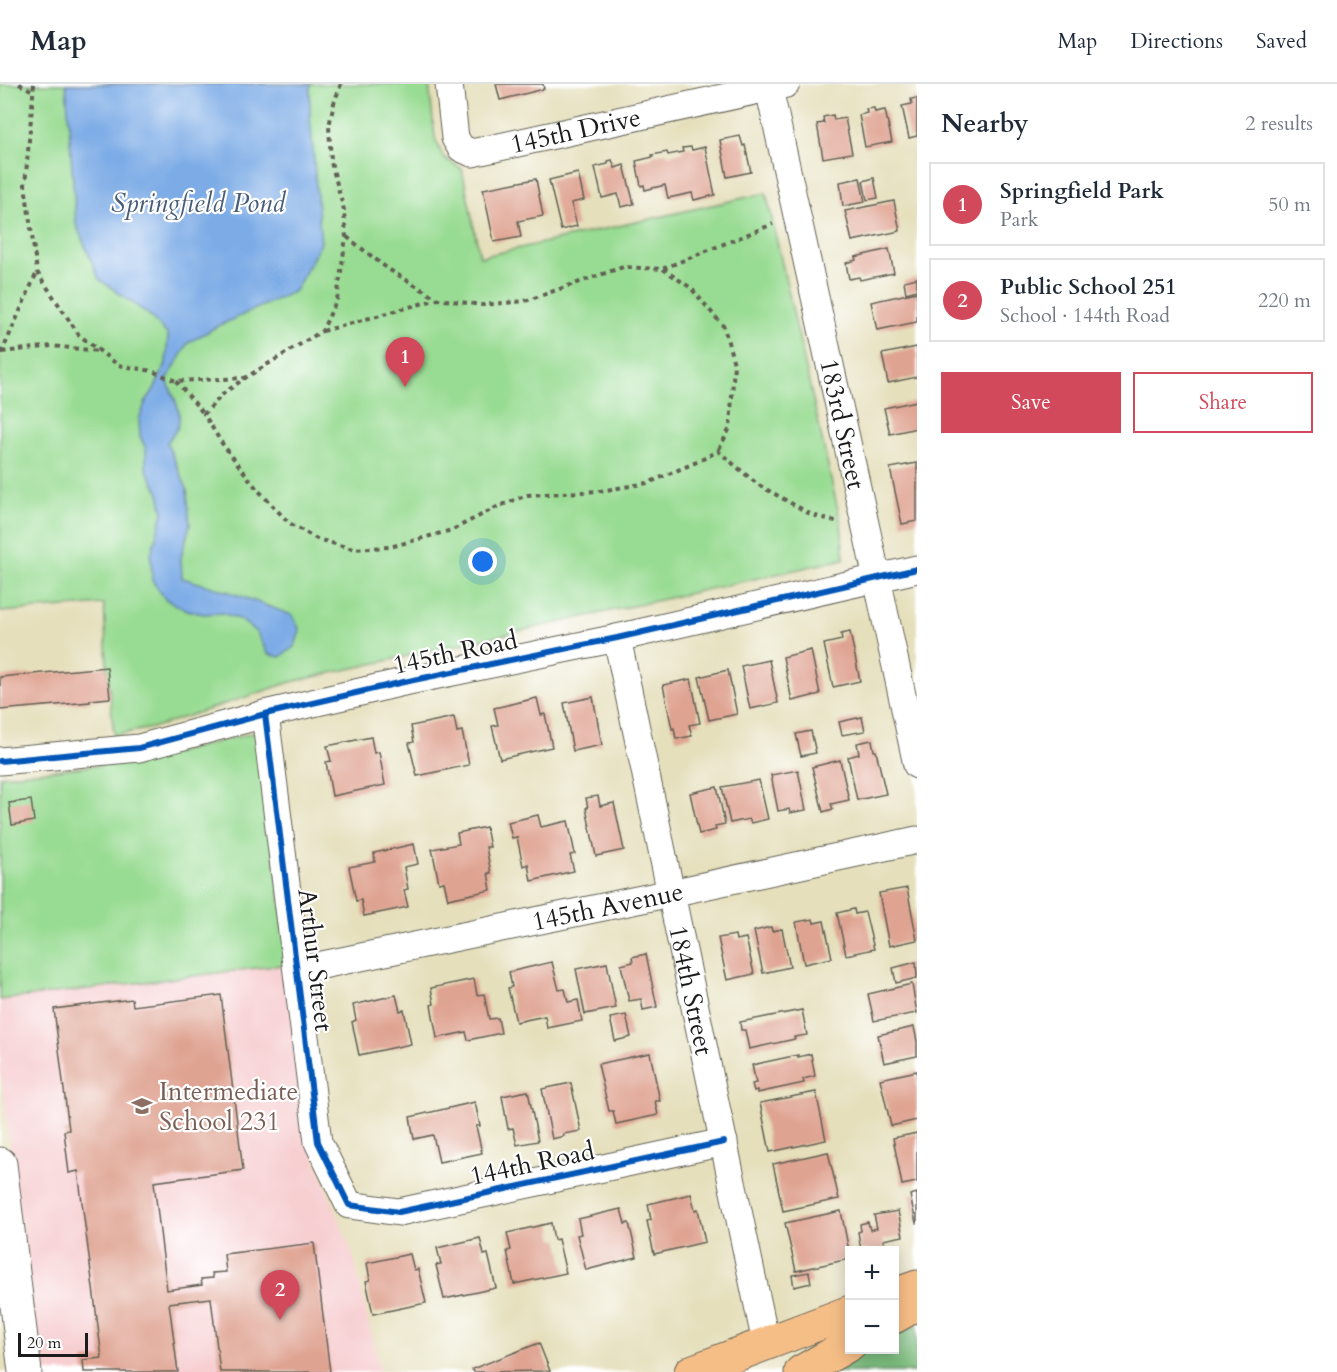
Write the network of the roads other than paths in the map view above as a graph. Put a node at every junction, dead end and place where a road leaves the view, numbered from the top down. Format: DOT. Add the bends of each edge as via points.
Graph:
graph roads {
  1 [pos="449,84"];
  2 [pos="774,85"];
  3 [pos="917,569"];
  4 [pos="877,578"];
  5 [pos="617,638"];
  6 [pos="265,714"];
  7 [pos="0,761"];
  8 [pos="917,765"];
  9 [pos="917,840"];
  10 [pos="671,893"];
  11 [pos="298,970"];
  12 [pos="724,1142"];
  13 [pos="0,1164"];
  14 [pos="349,1205"];
  15 [pos="917,1287"];
  16 [pos="899,1293"];
  17 [pos="917,1304"];
  18 [pos="845,1313"];
  19 [pos="899,1314"];
  20 [pos="766,1343"];
  21 [pos="845,1346"];
  22 [pos="25,1372"];
  23 [pos="691,1372"];
  24 [pos="801,1372"];
  1 -- 2 [label="street, 145th Drive" via="455,138 461,148 472,153"];
  2 -- 4 [label="street, 183rd Street"];
  3 -- 4 [label="street, 145th Road"];
  4 -- 5 [label="street, 145th Road"];
  4 -- 8 [label="street, 183rd Street"];
  5 -- 6 [label="street, 145th Road"];
  5 -- 10 [label="street, 184th Street"];
  6 -- 7 [label="street, 145th Road" via="139,748"];
  6 -- 11 [label="street, Arthur Street"];
  9 -- 10 [label="street, 145th Avenue"];
  10 -- 11 [label="street, 145th Avenue"];
  10 -- 12 [label="street, 184th Street"];
  11 -- 14 [label="street, Arthur Street" via="318,1142"];
  12 -- 14 [label="street, 144th Road" via="399,1212"];
  12 -- 20 [label="street, 184th Street"];
  13 -- 22 [label="street"];
  15 -- 16 [label="main road"];
  17 -- 19 [label="main road"];
  18 -- 20 [label="main road"];
  20 -- 23 [label="main road"];
  21 -- 24 [label="main road"];
}
